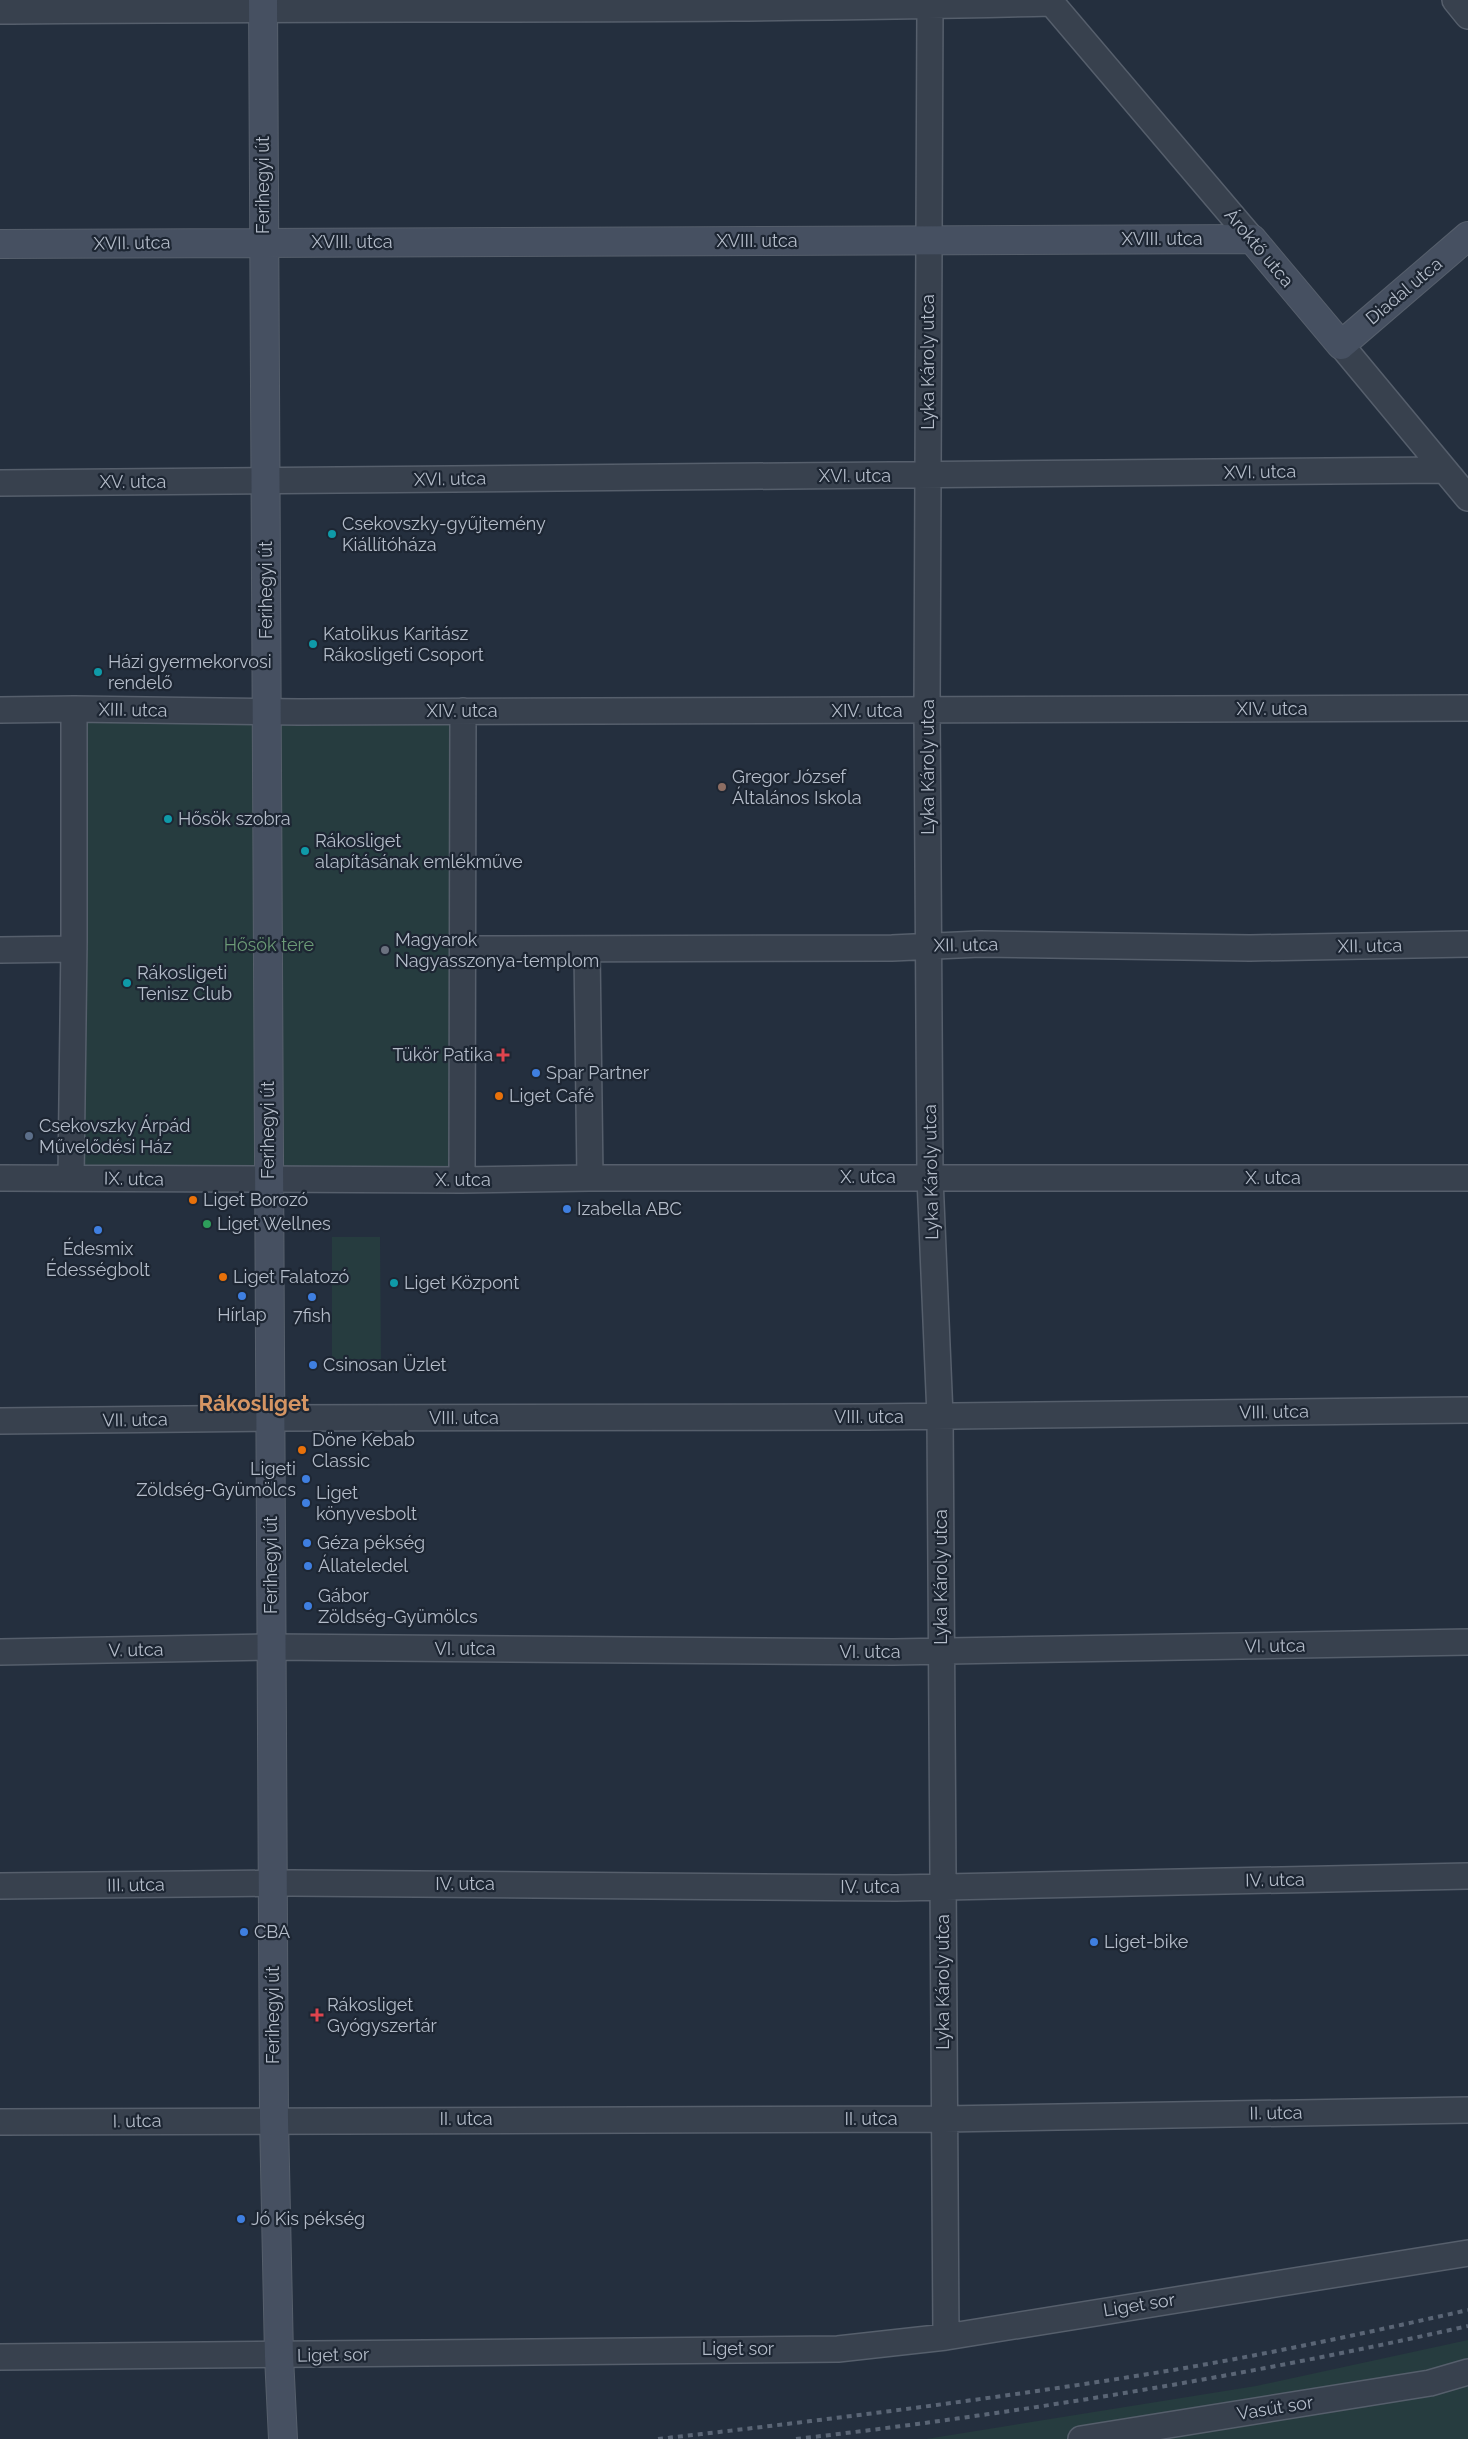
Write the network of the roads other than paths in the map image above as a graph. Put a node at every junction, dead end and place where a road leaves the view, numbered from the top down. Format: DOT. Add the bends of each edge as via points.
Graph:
graph roads {
  1 [pos="1455,0"];
  2 [pos="1050,1"];
  3 [pos="263,4"];
  4 [pos="930,6"];
  5 [pos="0,11"];
  6 [pos="1468,16"];
  7 [pos="1468,236"];
  8 [pos="1252,239"];
  9 [pos="928,241"];
  10 [pos="263,242"];
  11 [pos="0,244"];
  12 [pos="1341,345"];
  13 [pos="1444,470"];
  14 [pos="929,475"];
  15 [pos="265,481"];
  16 [pos="0,483"];
  17 [pos="1468,498"];
  18 [pos="1468,708"];
  19 [pos="74,709"];
  20 [pos="0,710"];
  21 [pos="927,710"];
  22 [pos="463,711"];
  23 [pos="267,712"];
  24 [pos="1468,944"];
  25 [pos="929,946"];
  26 [pos="74,949"];
  27 [pos="463,949"];
  28 [pos="0,950"];
  29 [pos="587,950"];
  30 [pos="0,1178"];
  31 [pos="71,1178"];
  32 [pos="590,1178"];
  33 [pos="930,1178"];
  34 [pos="1468,1178"];
  35 [pos="269,1180"];
  36 [pos="462,1180"];
  37 [pos="1468,1410"];
  38 [pos="940,1416"];
  39 [pos="270,1418"];
  40 [pos="0,1421"];
  41 [pos="1468,1642"];
  42 [pos="271,1647"];
  43 [pos="0,1652"];
  44 [pos="941,1652"];
  45 [pos="1468,1876"];
  46 [pos="273,1883"];
  47 [pos="0,1886"];
  48 [pos="943,1887"];
  49 [pos="1468,2110"];
  50 [pos="944,2119"];
  51 [pos="274,2120"];
  52 [pos="0,2122"];
  53 [pos="1468,2253"];
  54 [pos="946,2337"];
  55 [pos="279,2356"];
  56 [pos="0,2357"];
  57 [pos="1468,2372"];
  58 [pos="283,2439"];
  59 [pos="1081,2439"];
  1 -- 6 [label="street"];
  2 -- 4 [label="street"];
  2 -- 8 [label="street, Ároktő utca"];
  3 -- 4 [label="street"];
  3 -- 5 [label="street"];
  3 -- 10 [label="street, Ferihegyi út"];
  4 -- 9 [label="street, Lyka Károly utca"];
  7 -- 12 [label="street, Diadal utca"];
  8 -- 9 [label="street, XVIII. utca"];
  8 -- 12 [label="street, Ároktő utca"];
  9 -- 10 [label="street, XVIII. utca"];
  9 -- 14 [label="street, Lyka Károly utca"];
  10 -- 11 [label="street, XVII. utca"];
  10 -- 15 [label="street, Ferihegyi út"];
  12 -- 13 [label="street, Ároktő utca"];
  13 -- 14 [label="street, XVI. utca"];
  13 -- 17 [label="street, Ároktő utca"];
  14 -- 15 [label="street, XVI. utca"];
  14 -- 21 [label="street, Lyka Károly utca"];
  15 -- 16 [label="street, XV. utca"];
  15 -- 23 [label="street, Ferihegyi út"];
  18 -- 21 [label="street, XIV. utca"];
  19 -- 20 [label="street, XIII. utca"];
  19 -- 23 [label="street, XIII. utca"];
  19 -- 26 [label="street"];
  21 -- 22 [label="street, XIV. utca"];
  21 -- 25 [label="street, Lyka Károly utca"];
  22 -- 23 [label="street, XIV. utca"];
  22 -- 27 [label="street"];
  23 -- 35 [label="street, Ferihegyi út"];
  24 -- 25 [label="street, XII. utca" via="1250,948"];
  25 -- 29 [label="street, XII. utca"];
  25 -- 33 [label="street, Lyka Károly utca"];
  26 -- 28 [label="street"];
  26 -- 31 [label="street"];
  27 -- 29 [label="street, XII. utca"];
  27 -- 36 [label="street"];
  29 -- 32 [label="street"];
  30 -- 31 [label="street, IX. utca"];
  31 -- 35 [label="street, IX. utca"];
  32 -- 33 [label="street, X. utca"];
  32 -- 36 [label="street, X. utca"];
  33 -- 34 [label="street, X. utca"];
  33 -- 38 [label="street, Lyka Károly utca"];
  35 -- 36 [label="street, X. utca"];
  35 -- 39 [label="street, Ferihegyi út"];
  37 -- 38 [label="street, VIII. utca"];
  38 -- 39 [label="street, VIII. utca"];
  38 -- 44 [label="street, Lyka Károly utca"];
  39 -- 40 [label="street, VII. utca"];
  39 -- 42 [label="street, Ferihegyi út"];
  41 -- 44 [label="street, VI. utca"];
  42 -- 43 [label="street, V. utca"];
  42 -- 44 [label="street, VI. utca"];
  42 -- 46 [label="street, Ferihegyi út"];
  44 -- 48 [label="street, Lyka Károly utca"];
  45 -- 48 [label="street, IV. utca"];
  46 -- 47 [label="street, III. utca"];
  46 -- 48 [label="street, IV. utca"];
  46 -- 51 [label="street, Ferihegyi út"];
  48 -- 50 [label="street, Lyka Károly utca"];
  49 -- 50 [label="street, II. utca"];
  50 -- 51 [label="street, II. utca"];
  50 -- 54 [label="street, Lyka Károly utca"];
  51 -- 52 [label="street, I. utca"];
  51 -- 55 [label="street, Ferihegyi út"];
  53 -- 54 [label="street, Liget sor"];
  54 -- 55 [label="street, Liget sor" via="838,2349"];
  55 -- 56 [label="street, Liget sor"];
  55 -- 58 [label="street, Ferihegyi út"];
  57 -- 59 [label="street, Vasút sor" via="1430,2382"];
}
